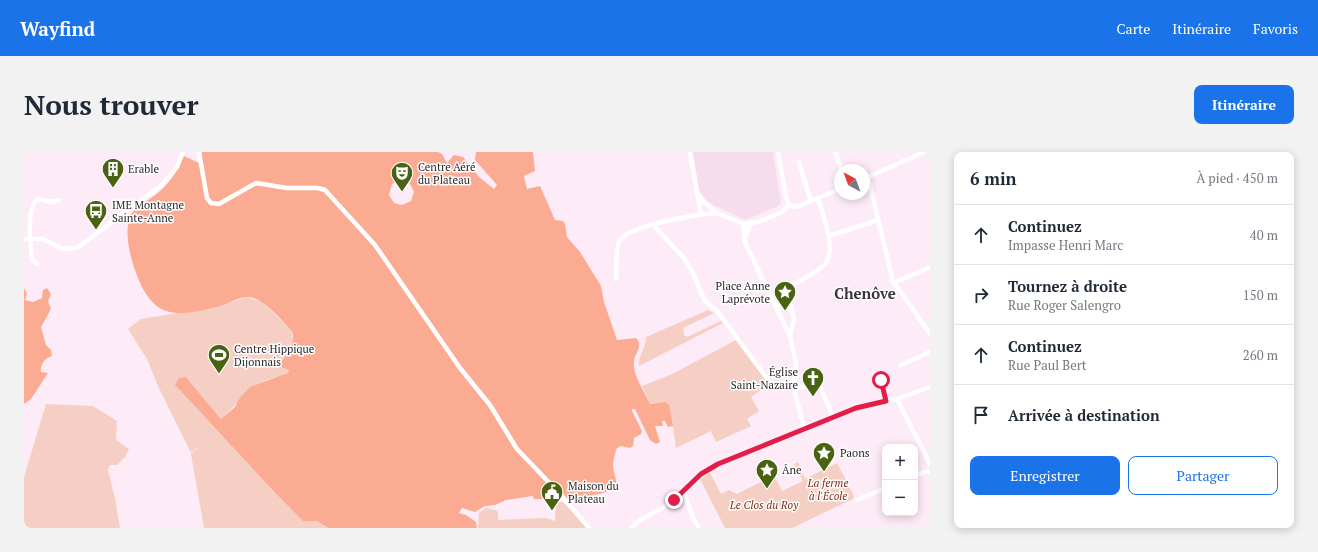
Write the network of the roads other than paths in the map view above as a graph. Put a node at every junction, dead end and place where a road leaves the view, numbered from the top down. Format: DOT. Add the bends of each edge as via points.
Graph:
graph roads {
  1 [pos="183,152"];
  2 [pos="199,152"];
  3 [pos="690,152"];
  4 [pos="778,152"];
  5 [pos="835,152"];
  6 [pos="924,152"];
  7 [pos="799,162"];
  8 [pos="840,164"];
  9 [pos="870,176"];
  10 [pos="696,192"];
  11 [pos="834,192"];
  12 [pos="870,192"];
  13 [pos="818,199"];
  14 [pos="59,200"];
  15 [pos="810,202"];
  16 [pos="789,205"];
  17 [pos="717,213"];
  18 [pos="701,214"];
  19 [pos="878,220"];
  20 [pos="751,223"];
  21 [pos="744,224"];
  22 [pos="654,226"];
  23 [pos="744,236"];
  24 [pos="829,236"];
  25 [pos="27,239"];
  26 [pos="37,264"];
  27 [pos="930,267"];
  28 [pos="616,278"];
  29 [pos="894,283"];
  30 [pos="789,300"];
  31 [pos="775,306"];
  32 [pos="930,334"];
  33 [pos="790,336"];
  34 [pos="930,352"];
  35 [pos="901,365"];
  36 [pos="876,377"];
  37 [pos="771,384"];
  38 [pos="930,387"];
  39 [pos="794,389"];
  40 [pos="897,399"];
  41 [pos="886,401"];
  42 [pos="834,417"];
  43 [pos="804,428"];
  44 [pos="930,464"];
  45 [pos="930,471"];
  46 [pos="918,474"];
  47 [pos="882,489"];
  48 [pos="684,493"];
  49 [pos="857,500"];
  50 [pos="589,528"];
  51 [pos="631,528"];
  52 [pos="699,528"];
  1 -- 25 [label="street" via="177,167 162,185 77,248 63,249 43,239"];
  2 -- 50 [label="street" via="207,198 211,203 219,204 256,183 325,190 375,245 460,368 484,396 517,448"];
  3 -- 10 [label="street"];
  4 -- 16 [label="street"];
  5 -- 8 [label="street"];
  6 -- 9 [label="street"];
  7 -- 15 [label="street"];
  10 -- 17 [label="street" via="703,202"];
  10 -- 18 [label="street"];
  11 -- 13 [label="street"];
  12 -- 19 [label="street"];
  13 -- 15 [label="street"];
  13 -- 24 [label="street"];
  14 -- 25 [label="street" via="52,202 38,199 35,202"];
  15 -- 16 [label="street" via="796,207"];
  16 -- 20 [label="street" via="782,212"];
  17 -- 18 [label="street"];
  17 -- 21 [label="street"];
  18 -- 22 [label="street"];
  19 -- 24 [label="street"];
  19 -- 29 [label="street"];
  20 -- 21 [label="street"];
  20 -- 23 [label="street"];
  21 -- 23 [label="street"];
  22 -- 28 [label="street" via="630,233 620,241"];
  22 -- 37 [label="street" via="682,257 692,271 705,301 717,311"];
  23 -- 31 [label="street"];
  24 -- 30 [label="street" via="826,263 789,287"];
  25 -- 26 [label="street" via="32,260"];
  27 -- 29 [label="street"];
  29 -- 32 [label="street"];
  30 -- 31 [label="street"];
  30 -- 33 [label="street" via="794,319"];
  31 -- 33 [label="street"];
  33 -- 39 [label="street" via="796,364"];
  34 -- 35 [label="street"];
  36 -- 41 [label="street" via="881,380"];
  38 -- 40 [label="street"];
  39 -- 42 [label="street" via="819,383"];
  39 -- 43 [label="street"];
  40 -- 41 [label="street"];
  40 -- 44 [label="street"];
  41 -- 42 [label="street" via="856,408"];
  42 -- 43 [label="street"];
  43 -- 48 [label="street" via="778,442 707,470"];
  45 -- 46 [label="street"];
  47 -- 49 [label="street"];
  48 -- 51 [label="street"];
  48 -- 52 [label="street"];
}
